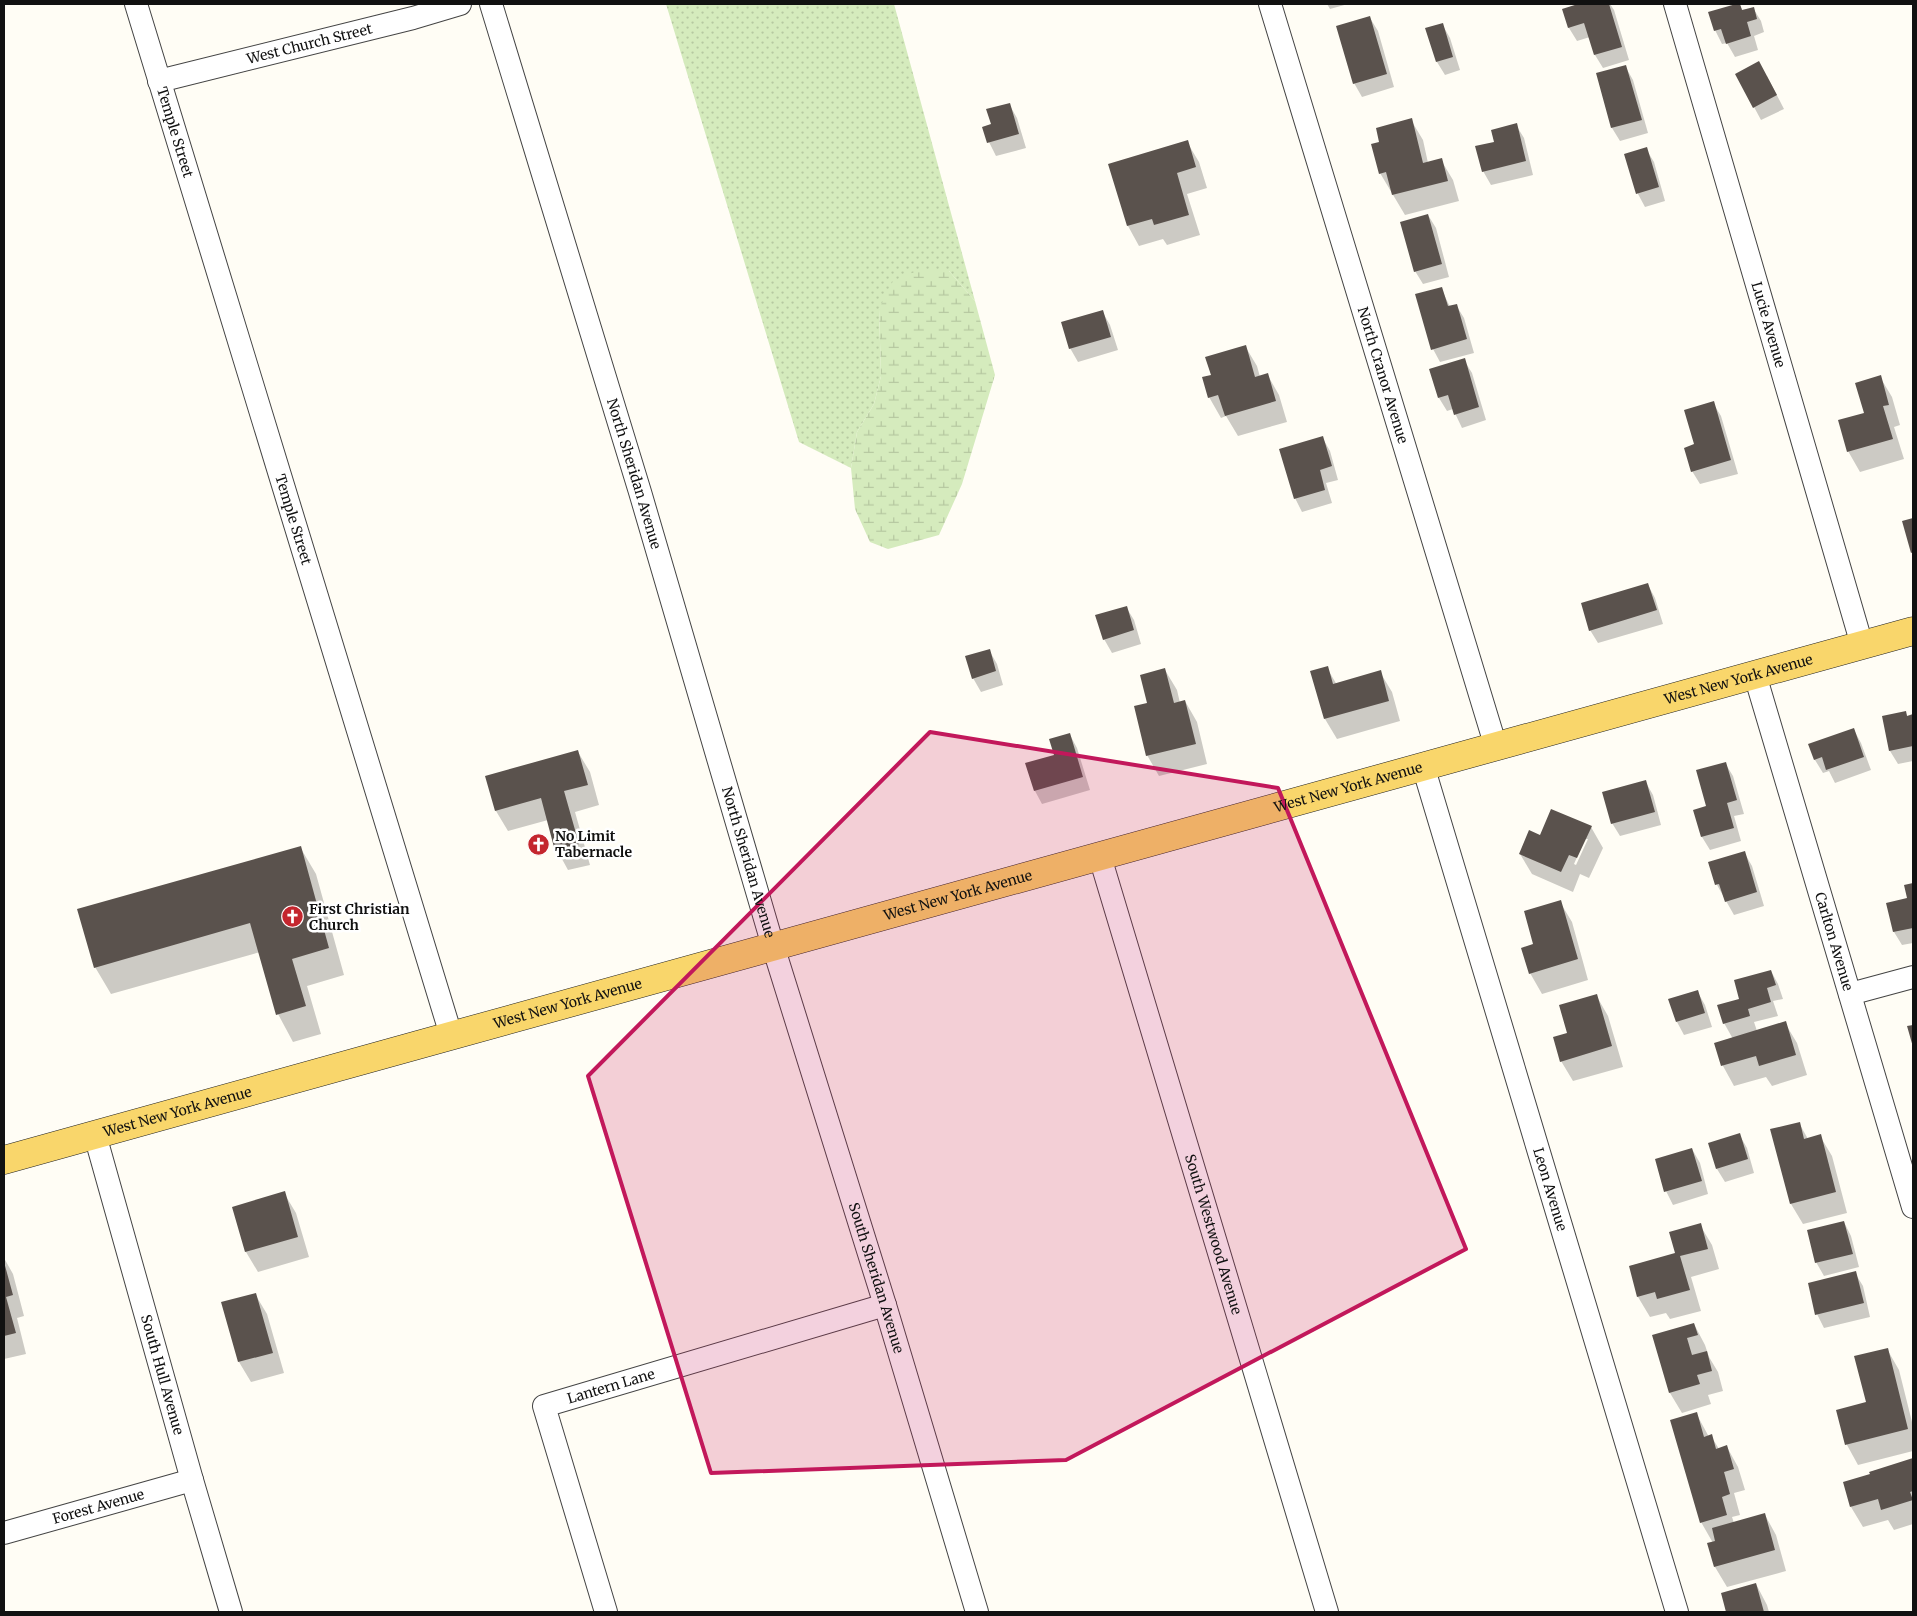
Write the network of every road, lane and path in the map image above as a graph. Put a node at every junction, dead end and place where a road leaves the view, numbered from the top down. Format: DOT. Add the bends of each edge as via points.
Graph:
graph roads {
  1 [pos="136,4"];
  2 [pos="460,4"];
  3 [pos="491,4"];
  4 [pos="1270,4"];
  5 [pos="1675,4"];
  6 [pos="159,81"];
  7 [pos="1913,631"];
  8 [pos="1862,646"];
  9 [pos="1755,675"];
  10 [pos="1496,747"];
  11 [pos="1423,766"];
  12 [pos="1100,856"];
  13 [pos="773,946"];
  14 [pos="1913,977"];
  15 [pos="1850,994"];
  16 [pos="451,1035"];
  17 [pos="95,1135"];
  18 [pos="4,1160"];
  19 [pos="1913,1207"];
  20 [pos="885,1305"];
  21 [pos="192,1480"];
  22 [pos="4,1533"];
  23 [pos="231,1612"];
  24 [pos="606,1612"];
  25 [pos="977,1612"];
  26 [pos="1326,1612"];
  27 [pos="1677,1612"];
  1 -- 6 [label="street, Temple Street"];
  2 -- 6 [label="street, West Church Street"];
  3 -- 13 [label="street, North Sheridan Avenue" via="640,492"];
  4 -- 10 [label="street, North Cranor Avenue"];
  5 -- 8 [label="street, Lucie Avenue"];
  6 -- 16 [label="street, Temple Street"];
  7 -- 8 [label="main road, West New York Avenue"];
  8 -- 9 [label="main road, West New York Avenue"];
  9 -- 10 [label="main road, West New York Avenue"];
  9 -- 15 [label="street, Carlton Avenue"];
  10 -- 11 [label="main road, West New York Avenue"];
  11 -- 12 [label="main road, West New York Avenue"];
  11 -- 27 [label="street, Leon Avenue"];
  12 -- 13 [label="main road, West New York Avenue"];
  12 -- 26 [label="street, South Westwood Avenue"];
  13 -- 16 [label="main road, West New York Avenue"];
  13 -- 20 [label="street, South Sheridan Avenue"];
  14 -- 15 [label="street"];
  15 -- 19 [label="street, Carlton Avenue"];
  16 -- 17 [label="main road, West New York Avenue"];
  17 -- 18 [label="main road, West New York Avenue"];
  17 -- 21 [label="street, South Hull Avenue"];
  20 -- 24 [label="street, Lantern Lane" via="544,1406"];
  20 -- 25 [label="street, South Sheridan Avenue"];
  21 -- 22 [label="street, Forest Avenue"];
  21 -- 23 [label="street, South Hull Avenue"];
}
